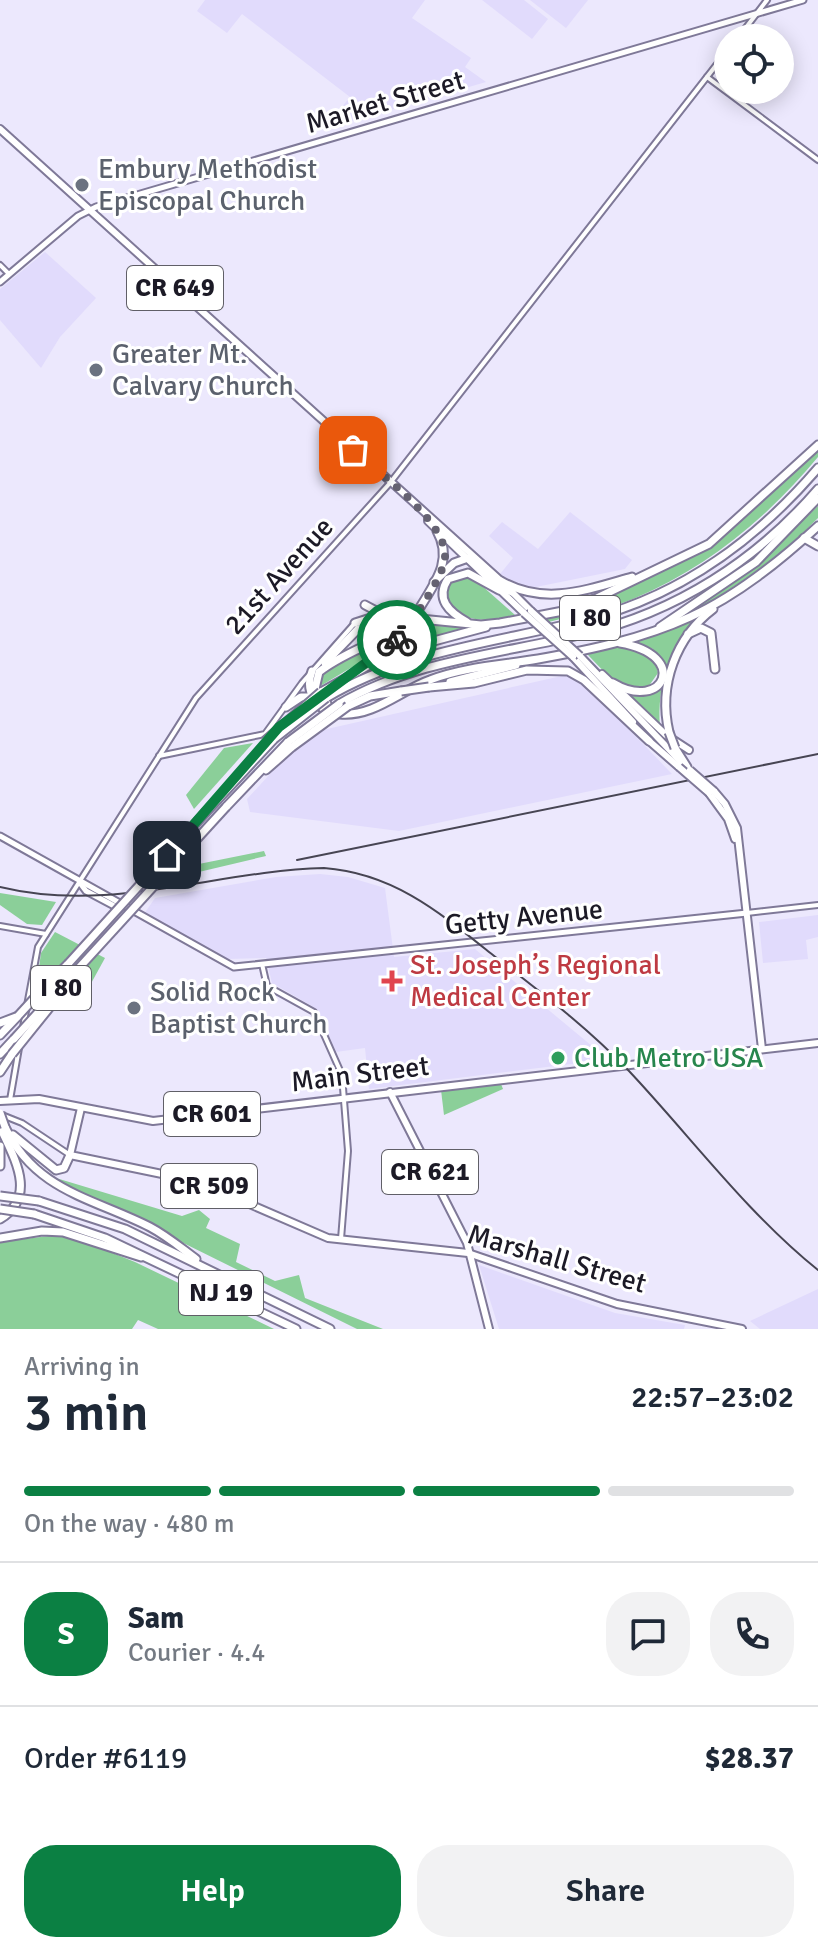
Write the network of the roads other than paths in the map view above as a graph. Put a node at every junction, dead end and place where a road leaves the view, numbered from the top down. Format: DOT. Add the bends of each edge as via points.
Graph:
graph roads {
  1 [pos="767,0"];
  2 [pos="803,0"];
  3 [pos="757,13"];
  4 [pos="749,24"];
  5 [pos="714,68"];
  6 [pos="707,77"];
  7 [pos="0,129"];
  8 [pos="818,160"];
  9 [pos="89,210"];
  10 [pos="0,265"];
  11 [pos="9,274"];
  12 [pos="0,282"];
  13 [pos="818,445"];
  14 [pos="818,468"];
  15 [pos="390,483"];
  16 [pos="818,489"];
  17 [pos="818,498"];
  18 [pos="408,499"];
  19 [pos="818,526"];
  20 [pos="437,531"];
  21 [pos="804,538"];
  22 [pos="818,546"];
  23 [pos="464,558"];
  24 [pos="654,572"];
  25 [pos="501,581"];
  26 [pos="434,582"];
  27 [pos="499,590"];
  28 [pos="512,592"];
  29 [pos="727,597"];
  30 [pos="365,605"];
  31 [pos="528,612"];
  32 [pos="386,616"];
  33 [pos="408,619"];
  34 [pos="355,623"];
  35 [pos="469,623"];
  36 [pos="500,623"];
  37 [pos="655,631"];
  38 [pos="683,639"];
  39 [pos="618,642"];
  40 [pos="577,656"];
  41 [pos="534,660"];
  42 [pos="369,663"];
  43 [pos="715,669"];
  44 [pos="316,672"];
  45 [pos="613,683"];
  46 [pos="429,687"];
  47 [pos="324,695"];
  48 [pos="312,697"];
  49 [pos="343,705"];
  50 [pos="286,707"];
  51 [pos="356,711"];
  52 [pos="649,741"];
  53 [pos="689,750"];
  54 [pos="159,756"];
  55 [pos="686,768"];
  56 [pos="711,792"];
  57 [pos="0,836"];
  58 [pos="80,882"];
  59 [pos="818,905"];
  60 [pos="747,913"];
  61 [pos="0,926"];
  62 [pos="46,934"];
  63 [pos="107,938"];
  64 [pos="262,964"];
  65 [pos="17,1017"];
  66 [pos="0,1023"];
  67 [pos="0,1035"];
  68 [pos="818,1043"];
  69 [pos="762,1049"];
  70 [pos="0,1054"];
  71 [pos="0,1071"];
  72 [pos="390,1092"];
  73 [pos="345,1097"];
  74 [pos="10,1100"];
  75 [pos="0,1101"];
  76 [pos="81,1108"];
  77 [pos="0,1114"];
  78 [pos="3,1127"];
  79 [pos="0,1146"];
  80 [pos="70,1155"];
  81 [pos="0,1166"];
  82 [pos="0,1196"];
  83 [pos="0,1209"];
  84 [pos="0,1219"];
  85 [pos="3,1237"];
  86 [pos="341,1239"];
  87 [pos="468,1253"];
  88 [pos="146,1257"];
  89 [pos="213,1271"];
  90 [pos="296,1329"];
  91 [pos="330,1329"];
  92 [pos="489,1329"];
  93 [pos="742,1329"];
  1 -- 3 [label="street"];
  2 -- 3 [label="main road, Market Street"];
  3 -- 4 [label="street"];
  3 -- 9 [label="main road, Market Street"];
  5 -- 6 [label="street, 21st Avenue"];
  6 -- 8 [label="street"];
  6 -- 15 [label="street, 21st Avenue"];
  7 -- 9 [label="main road, CR 649"];
  9 -- 11 [label="main road, Market Street"];
  9 -- 15 [label="main road, CR 649"];
  10 -- 11 [label="street"];
  11 -- 12 [label="main road, Market Street"];
  13 -- 24 [label="highway" via="709,544"];
  14 -- 47 [label="highway, I 80" via="740,545 657,595 595,617 409,660"];
  15 -- 18 [label="main road, CR 649"];
  15 -- 54 [label="street, 21st Avenue" via="201,690"];
  16 -- 49 [label="highway, I 80" via="749,556 659,609 584,634 420,669 374,685"];
  17 -- 37 [label="highway" via="756,562"];
  18 -- 20 [label="main road, CR 649"];
  18 -- 25 [label="main road, CR 649"];
  19 -- 21 [label="highway"];
  20 -- 23 [label="main road, CR 649"];
  20 -- 26 [label="highway" via="445,559"];
  21 -- 22 [label="highway"];
  21 -- 29 [label="highway"];
  23 -- 26 [label="highway"];
  23 -- 27 [label="main road, CR 649"];
  23 -- 28 [label="highway"];
  24 -- 25 [label="highway" via="559,595 533,595"];
  24 -- 36 [label="highway" via="563,611"];
  25 -- 28 [label="main road, CR 649"];
  26 -- 33 [label="highway"];
  27 -- 31 [label="main road, CR 649"];
  27 -- 35 [label="highway" via="468,573 448,579 443,602"];
  28 -- 31 [label="main road, CR 649"];
  29 -- 37 [label="highway"];
  29 -- 38 [label="highway"];
  30 -- 32 [label="highway"];
  31 -- 40 [label="main road, CR 649, bridge"];
  32 -- 33 [label="highway"];
  32 -- 34 [label="highway"];
  33 -- 35 [label="highway"];
  33 -- 42 [label="highway" via="397,639"];
  33 -- 44 [label="highway" via="391,634"];
  33 -- 44 [label="highway" via="358,629"];
  34 -- 44 [label="street"];
  35 -- 36 [label="highway"];
  36 -- 42 [label="highway" via="404,648"];
  37 -- 39 [label="highway"];
  38 -- 43 [label="highway" via="701,628 711,633"];
  38 -- 55 [label="highway, bridge" via="667,692 669,732"];
  39 -- 41 [label="highway"];
  39 -- 45 [label="highway" via="652,651 662,674 647,692 634,693"];
  40 -- 45 [label="main road"];
  40 -- 52 [label="main road, CR 649"];
  40 -- 55 [label="main road, CR 649"];
  41 -- 46 [label="highway"];
  41 -- 51 [label="highway" via="438,677 390,702"];
  42 -- 47 [label="highway"];
  44 -- 48 [label="highway" via="308,686"];
  44 -- 50 [label="street"];
  44 -- 51 [label="highway" via="315,689 322,701"];
  45 -- 53 [label="main road"];
  46 -- 49 [label="highway, bridge"];
  46 -- 52 [label="highway" via="527,670 568,671"];
  47 -- 65 [label="highway, I 80, bridge" via="270,740"];
  48 -- 50 [label="highway"];
  48 -- 51 [label="highway" via="338,714"];
  49 -- 63 [label="highway, I 80, bridge" via="290,744 226,807"];
  50 -- 54 [label="street" via="265,734"];
  52 -- 55 [label="main road, CR 649"];
  54 -- 58 [label="street, 21st Avenue"];
  55 -- 56 [label="main road, CR 649, bridge"];
  55 -- 56 [label="main road, CR 649, bridge"];
  56 -- 60 [label="main road, CR 649" via="734,818"];
  57 -- 58 [label="main road"];
  58 -- 62 [label="street, 21st Avenue"];
  58 -- 64 [label="main road, Getty Avenue" via="234,967"];
  59 -- 60 [label="street, Getty Avenue"];
  60 -- 64 [label="main road, Getty Avenue"];
  60 -- 69 [label="main road, CR 649"];
  61 -- 62 [label="street"];
  62 -- 74 [label="street, 21st Avenue" via="35,960"];
  63 -- 70 [label="highway, I 80, bridge"];
  63 -- 71 [label="highway, bridge"];
  64 -- 73 [label="street" via="267,986 316,1016 342,1075"];
  65 -- 66 [label="highway"];
  65 -- 67 [label="highway, I 80"];
  68 -- 69 [label="main road, CR 601"];
  69 -- 72 [label="main road, Main Street / CR 601"];
  72 -- 73 [label="main road, Main Street / CR 601"];
  72 -- 87 [label="main road, CR 621"];
  73 -- 76 [label="main road, Main Street / CR 601" via="153,1121"];
  73 -- 86 [label="street" via="348,1151"];
  74 -- 75 [label="main road, Main Street"];
  74 -- 76 [label="main road, Main Street" via="39,1099"];
  76 -- 80 [label="main road"];
  77 -- 78 [label="highway, bridge"];
  77 -- 80 [label="street, Marshall Street"];
  78 -- 80 [label="highway" via="53,1169 64,1168"];
  78 -- 84 [label="highway" via="21,1187 15,1207"];
  78 -- 89 [label="highway" via="46,1179 153,1228"];
  79 -- 81 [label="highway"];
  80 -- 86 [label="main road, Marshall Street / CR 509" via="196,1181"];
  82 -- 89 [label="highway, NJ 19, bridge" via="39,1201 111,1223"];
  83 -- 88 [label="highway, NJ 19, bridge" via="77,1227"];
  85 -- 88 [label="highway" via="48,1230 72,1233"];
  86 -- 87 [label="main road, Marshall Street / CR 509"];
  87 -- 92 [label="main road, CR 621"];
  87 -- 93 [label="main road, Marshall Street / CR 509" via="617,1304"];
  88 -- 90 [label="highway, NJ 19"];
  89 -- 91 [label="highway, NJ 19"];
}
